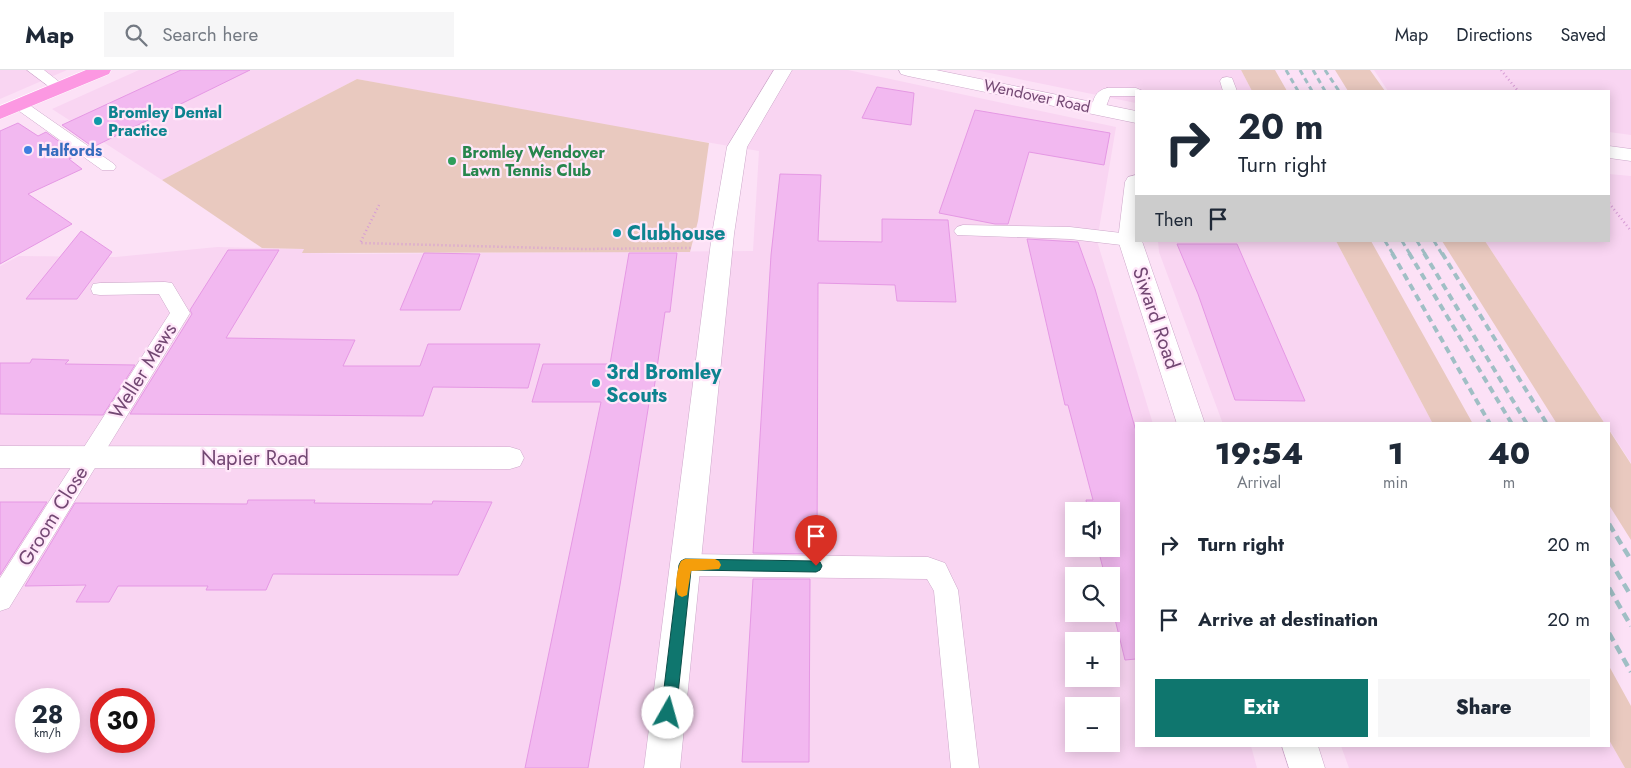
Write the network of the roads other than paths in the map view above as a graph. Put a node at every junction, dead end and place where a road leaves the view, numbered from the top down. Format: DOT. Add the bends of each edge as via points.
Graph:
graph roads {
  1 [pos="34,70"];
  2 [pos="102,70"];
  3 [pos="783,70"];
  4 [pos="909,70"];
  5 [pos="60,88"];
  6 [pos="1135,92"];
  7 [pos="20,105"];
  8 [pos="1099,109"];
  9 [pos="0,113"];
  10 [pos="1135,116"];
  11 [pos="1610,152"];
  12 [pos="1631,155"];
  13 [pos="108,167"];
  14 [pos="1135,192"];
  15 [pos="963,231"];
  16 [pos="1130,240"];
  17 [pos="100,289"];
  18 [pos="1190,422"];
  19 [pos="0,457"];
  20 [pos="90,458"];
  21 [pos="510,458"];
  22 [pos="685,565"];
  23 [pos="0,600"];
  24 [pos="1300,747"];
  25 [pos="662,768"];
  26 [pos="964,768"];
  27 [pos="1307,768"];
  1 -- 5 [label="lane"];
  2 -- 5 [label="main road"];
  3 -- 22 [label="street" via="737,147"];
  4 -- 8 [label="street, Wendover Road"];
  5 -- 7 [label="main road"];
  6 -- 8 [label="lane" via="1107,92 1102,95"];
  7 -- 9 [label="main road"];
  7 -- 13 [label="lane"];
  8 -- 10 [label="street, Wendover Road"];
  11 -- 12 [label="street"];
  14 -- 16 [label="street, Siward Road"];
  15 -- 16 [label="lane" via="1070,233"];
  16 -- 18 [label="street, Siward Road"];
  17 -- 20 [label="lane, Weller Mews" via="165,288 180,313"];
  19 -- 20 [label="street, Napier Road"];
  20 -- 21 [label="street, Napier Road"];
  20 -- 23 [label="lane, Groom Close"];
  22 -- 25 [label="street"];
  22 -- 26 [label="lane" via="928,568 936,571 946,590"];
  24 -- 27 [label="street"];
}
